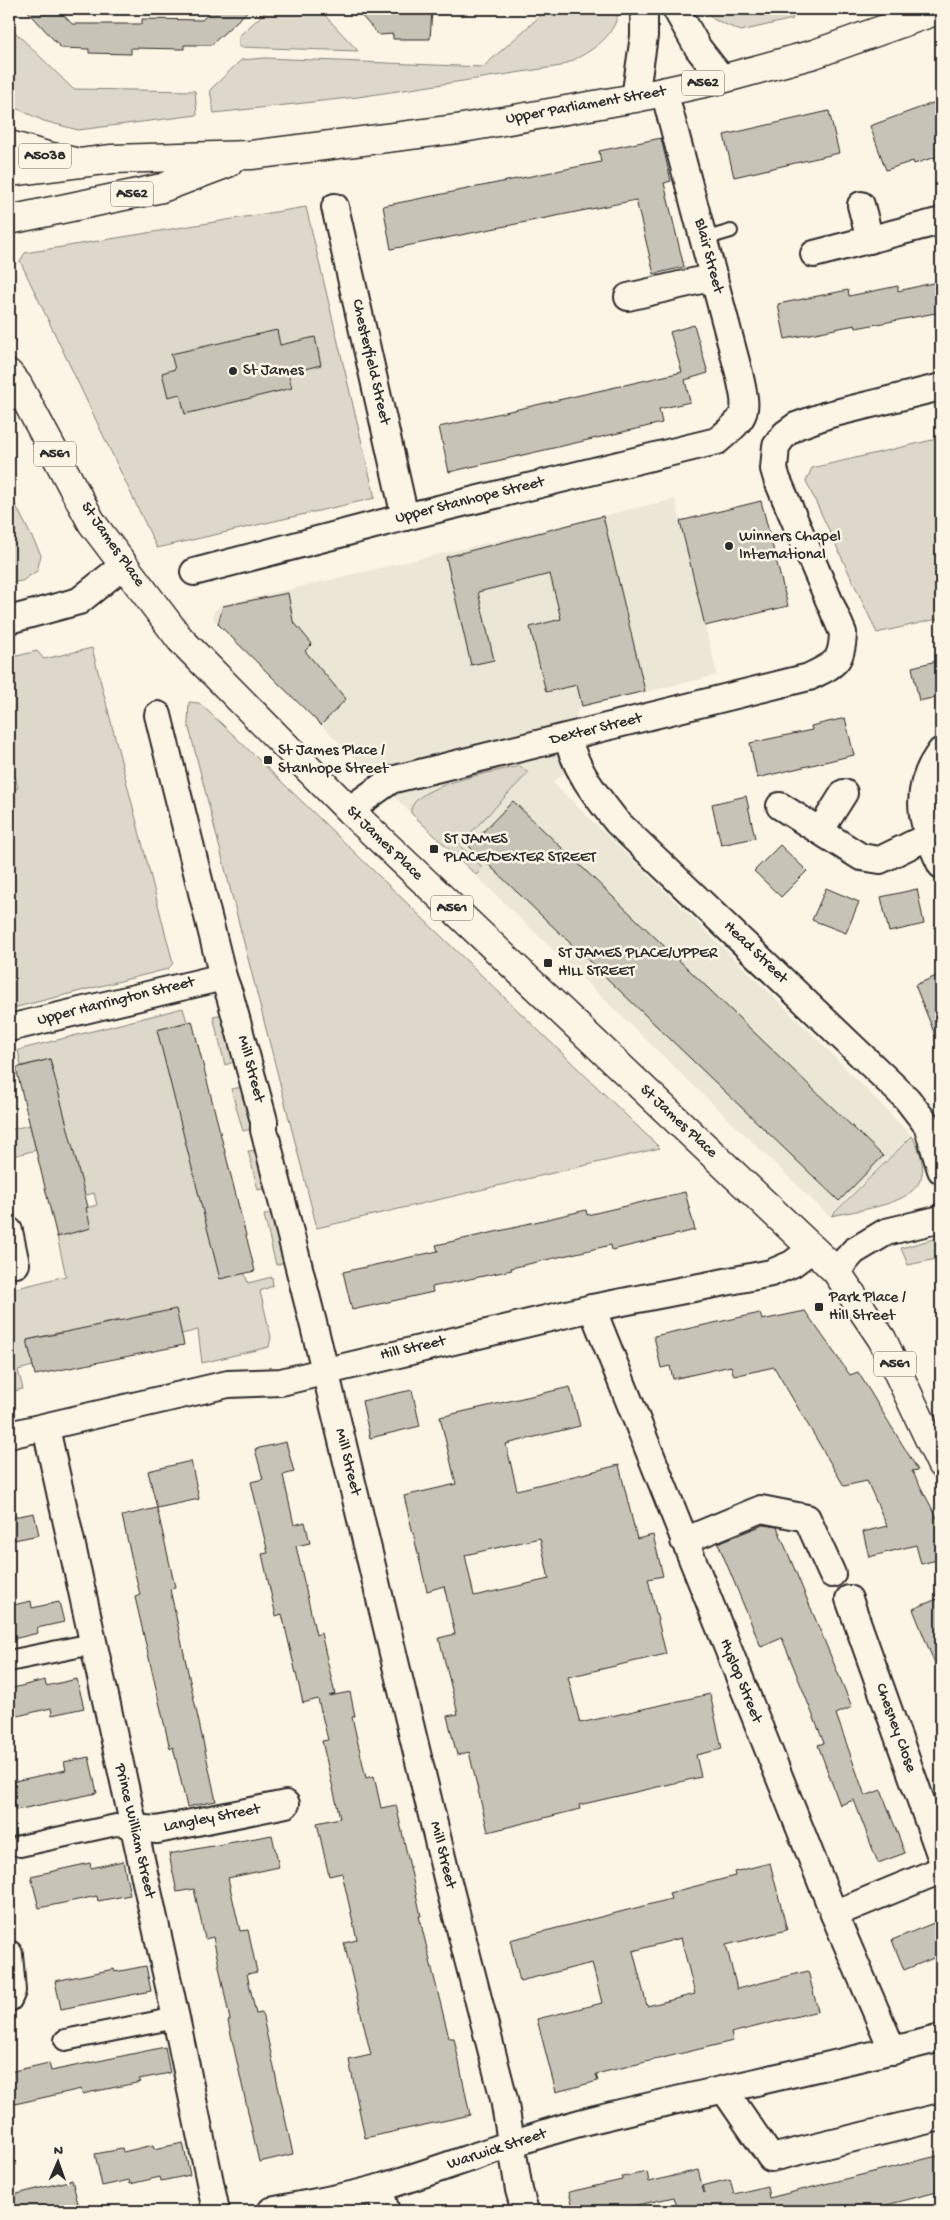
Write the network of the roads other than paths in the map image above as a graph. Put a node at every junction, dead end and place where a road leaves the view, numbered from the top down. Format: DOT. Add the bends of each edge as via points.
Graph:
graph roads {
  1 [pos="644,9"];
  2 [pos="676,9"];
  3 [pos="941,9"];
  4 [pos="722,79"];
  5 [pos="664,92"];
  6 [pos="635,98"];
  7 [pos="9,145"];
  8 [pos="251,155"];
  9 [pos="82,163"];
  10 [pos="9,172"];
  11 [pos="861,206"];
  12 [pos="336,207"];
  13 [pos="9,220"];
  14 [pos="941,220"];
  15 [pos="731,231"];
  16 [pos="704,239"];
  17 [pos="870,240"];
  18 [pos="814,254"];
  19 [pos="714,277"];
  20 [pos="628,298"];
  21 [pos="9,358"];
  22 [pos="12,379"];
  23 [pos="941,387"];
  24 [pos="741,421"];
  25 [pos="405,517"];
  26 [pos="124,565"];
  27 [pos="194,572"];
  28 [pos="9,620"];
  29 [pos="158,715"];
  30 [pos="567,737"];
  31 [pos="941,751"];
  32 [pos="844,793"];
  33 [pos="780,806"];
  34 [pos="349,810"];
  35 [pos="820,831"];
  36 [pos="927,837"];
  37 [pos="941,865"];
  38 [pos="222,977"];
  39 [pos="9,1028"];
  40 [pos="941,1170"];
  41 [pos="941,1219"];
  42 [pos="9,1231"];
  43 [pos="812,1249"];
  44 [pos="16,1264"];
  45 [pos="836,1271"];
  46 [pos="592,1308"];
  47 [pos="325,1370"];
  48 [pos="46,1428"];
  49 [pos="9,1435"];
  50 [pos="941,1464"];
  51 [pos="684,1541"];
  52 [pos="832,1574"];
  53 [pos="848,1599"];
  54 [pos="92,1644"];
  55 [pos="9,1661"];
  56 [pos="286,1804"];
  57 [pos="134,1828"];
  58 [pos="20,1846"];
  59 [pos="941,1856"];
  60 [pos="941,1870"];
  61 [pos="834,1914"];
  62 [pos="9,1954"];
  63 [pos="9,1998"];
  64 [pos="176,2018"];
  65 [pos="941,2038"];
  66 [pos="65,2040"];
  67 [pos="893,2051"];
  68 [pos="725,2091"];
  69 [pos="941,2117"];
  70 [pos="512,2143"];
  71 [pos="383,2200"];
  72 [pos="216,2211"];
  73 [pos="271,2211"];
  74 [pos="525,2211"];
  1 -- 6 [label="street" via="644,36"];
  2 -- 4 [label="street" via="698,48"];
  3 -- 4 [label="main road, Upper Parliament Street / A562" via="844,45"];
  4 -- 5 [label="main road, Upper Parliament Street / A562"];
  5 -- 6 [label="main road, Upper Parliament Street / A562"];
  5 -- 16 [label="street, Blair Street"];
  6 -- 8 [label="main road, Upper Parliament Street / A562" via="457,129"];
  7 -- 9 [label="main road, A5038"];
  8 -- 9 [label="main road, Upper Parliament Street / A562" via="112,159"];
  8 -- 13 [label="main road, Upper Parliament Street / A562" via="162,188"];
  9 -- 10 [label="main road, Upper Parliament Street / A562"];
  11 -- 17 [label="street"];
  12 -- 25 [label="street, Chesterfield Street"];
  14 -- 17 [label="street"];
  15 -- 16 [label="lane"];
  16 -- 19 [label="street, Blair Street"];
  17 -- 18 [label="street"];
  19 -- 20 [label="street"];
  19 -- 24 [label="street, Blair Street" via="746,405"];
  21 -- 22 [label="main road, St James Place / A561"];
  22 -- 26 [label="main road, St James Place / A561" via="92,523"];
  23 -- 30 [label="street, Dexter Street" via="827,415 796,426 776,446 774,468 777,479 844,632 843,652 837,662 809,677"];
  24 -- 25 [label="street, Upper Stanhope Street" via="717,441"];
  25 -- 27 [label="street, Upper Stanhope Street"];
  26 -- 28 [label="street" via="80,601"];
  26 -- 34 [label="main road, St James Place / A561" via="180,639"];
  29 -- 38 [label="street, Mill Street"];
  30 -- 34 [label="street, Dexter Street" via="391,780"];
  30 -- 40 [label="street, Head Street" via="583,778 617,822 907,1099 926,1125"];
  31 -- 36 [label="street" via="923,782 921,804"];
  32 -- 35 [label="street"];
  33 -- 35 [label="street"];
  34 -- 43 [label="main road, St James Place / A561"];
  35 -- 36 [label="street" via="861,857 880,860"];
  36 -- 37 [label="street"];
  38 -- 39 [label="street, Upper Harrington Street"];
  38 -- 47 [label="street, Mill Street" via="264,1121"];
  41 -- 45 [label="street" via="886,1232 854,1251"];
  42 -- 44 [label="street"];
  43 -- 45 [label="main road, St James Place / A561"];
  43 -- 46 [label="street, Hill Street" via="792,1264 771,1273"];
  45 -- 50 [label="main road, A561" via="882,1339"];
  46 -- 47 [label="street, Hill Street"];
  46 -- 51 [label="street, Hyslop Street"];
  47 -- 48 [label="street, Hill Street" via="281,1382 228,1384"];
  47 -- 70 [label="street, Mill Street" via="504,2099"];
  48 -- 49 [label="street, Hill Street"];
  48 -- 54 [label="street, Prince William Street"];
  51 -- 52 [label="street" via="761,1509 807,1518"];
  51 -- 61 [label="street, Hyslop Street"];
  53 -- 59 [label="street, Chesney Close"];
  54 -- 55 [label="street"];
  54 -- 57 [label="street, Prince William Street"];
  56 -- 57 [label="street, Langley Street" via="157,1830"];
  57 -- 58 [label="street, Langley Street" via="116,1825"];
  57 -- 64 [label="street, Prince William Street"];
  60 -- 61 [label="street"];
  61 -- 67 [label="street, Hyslop Street"];
  62 -- 63 [label="street" via="12,1991"];
  64 -- 66 [label="street"];
  64 -- 72 [label="street, Prince William Street"];
  65 -- 67 [label="street, Warwick Street"];
  67 -- 68 [label="street, Warwick Street"];
  68 -- 69 [label="street" via="770,2158"];
  68 -- 70 [label="street, Warwick Street" via="590,2120"];
  70 -- 71 [label="street, Warwick Street"];
  70 -- 74 [label="street, Mill Street"];
  71 -- 73 [label="street, Warwick Street"];
}
